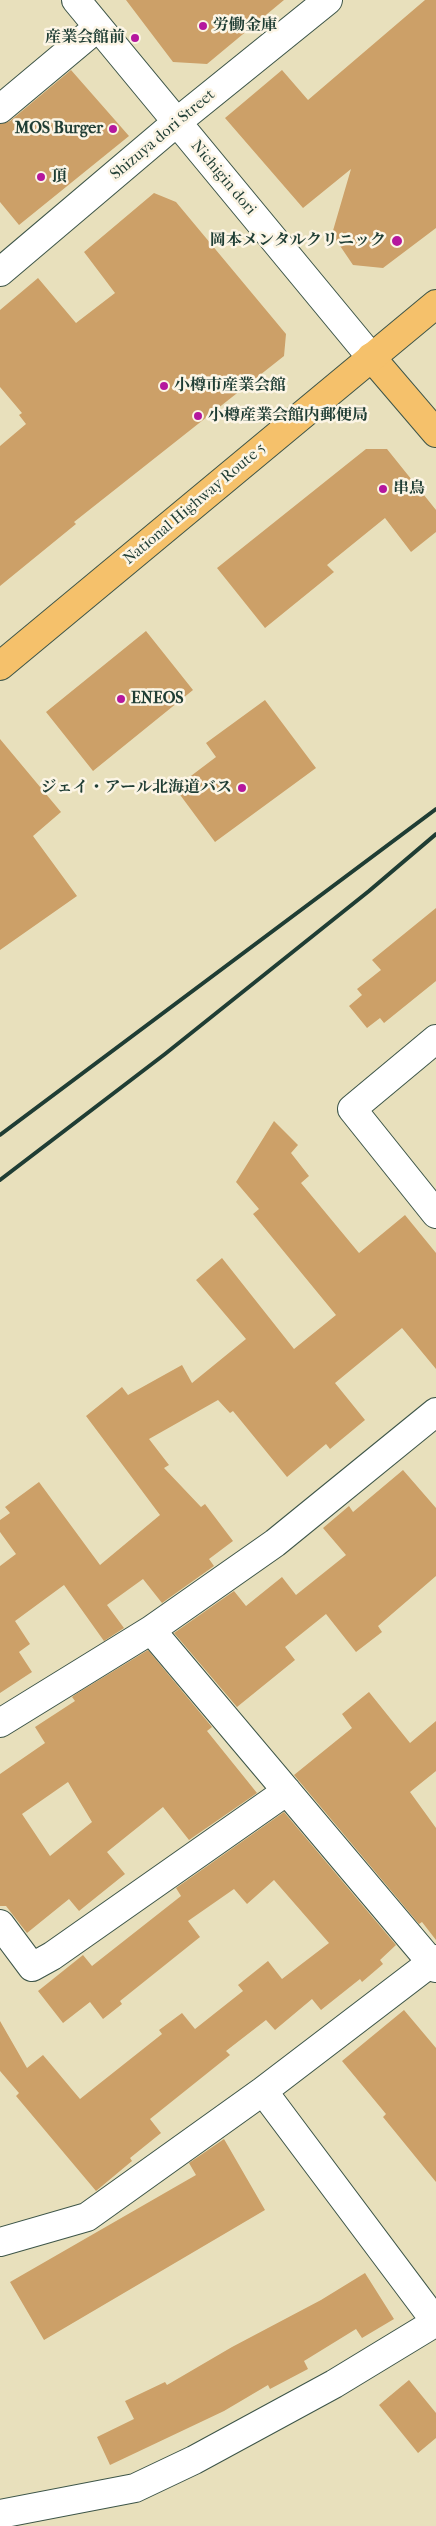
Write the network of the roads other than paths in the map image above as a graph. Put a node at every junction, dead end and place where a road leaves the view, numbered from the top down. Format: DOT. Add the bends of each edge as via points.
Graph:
graph roads {
  1 [pos="76,0"];
  2 [pos="328,0"];
  3 [pos="98,28"];
  4 [pos="0,108"];
  5 [pos="177,122"];
  6 [pos="0,272"];
  7 [pos="436,304"];
  8 [pos="371,357"];
  9 [pos="436,434"];
  10 [pos="0,666"];
  11 [pos="436,1039"];
  12 [pos="436,1214"];
  13 [pos="436,1412"];
  14 [pos="152,1630"];
  15 [pos="0,1723"];
  16 [pos="287,1790"];
  17 [pos="0,1924"];
  18 [pos="435,1963"];
  19 [pos="264,2091"];
  20 [pos="0,2242"];
  21 [pos="436,2322"];
  22 [pos="0,2514"];
  1 -- 3 [label="street, Nichigin dori"];
  2 -- 5 [label="street, Shizuya dori Street"];
  3 -- 4 [label="street"];
  3 -- 5 [label="street, Nichigin dori"];
  5 -- 6 [label="street, Shizuya dori Street"];
  5 -- 8 [label="street, Nichigin dori"];
  7 -- 8 [label="main road, National Highway Route 5"];
  8 -- 9 [label="main road"];
  8 -- 10 [label="main road, National Highway Route 5"];
  11 -- 12 [label="street" via="352,1109"];
  13 -- 14 [label="street" via="275,1543"];
  14 -- 15 [label="street"];
  14 -- 16 [label="street"];
  16 -- 17 [label="street" via="32,1967"];
  16 -- 18 [label="street"];
  18 -- 19 [label="street"];
  19 -- 20 [label="street" via="87,2217"];
  19 -- 21 [label="street"];
  21 -- 22 [label="street" via="334,2384 136,2488"];
}
